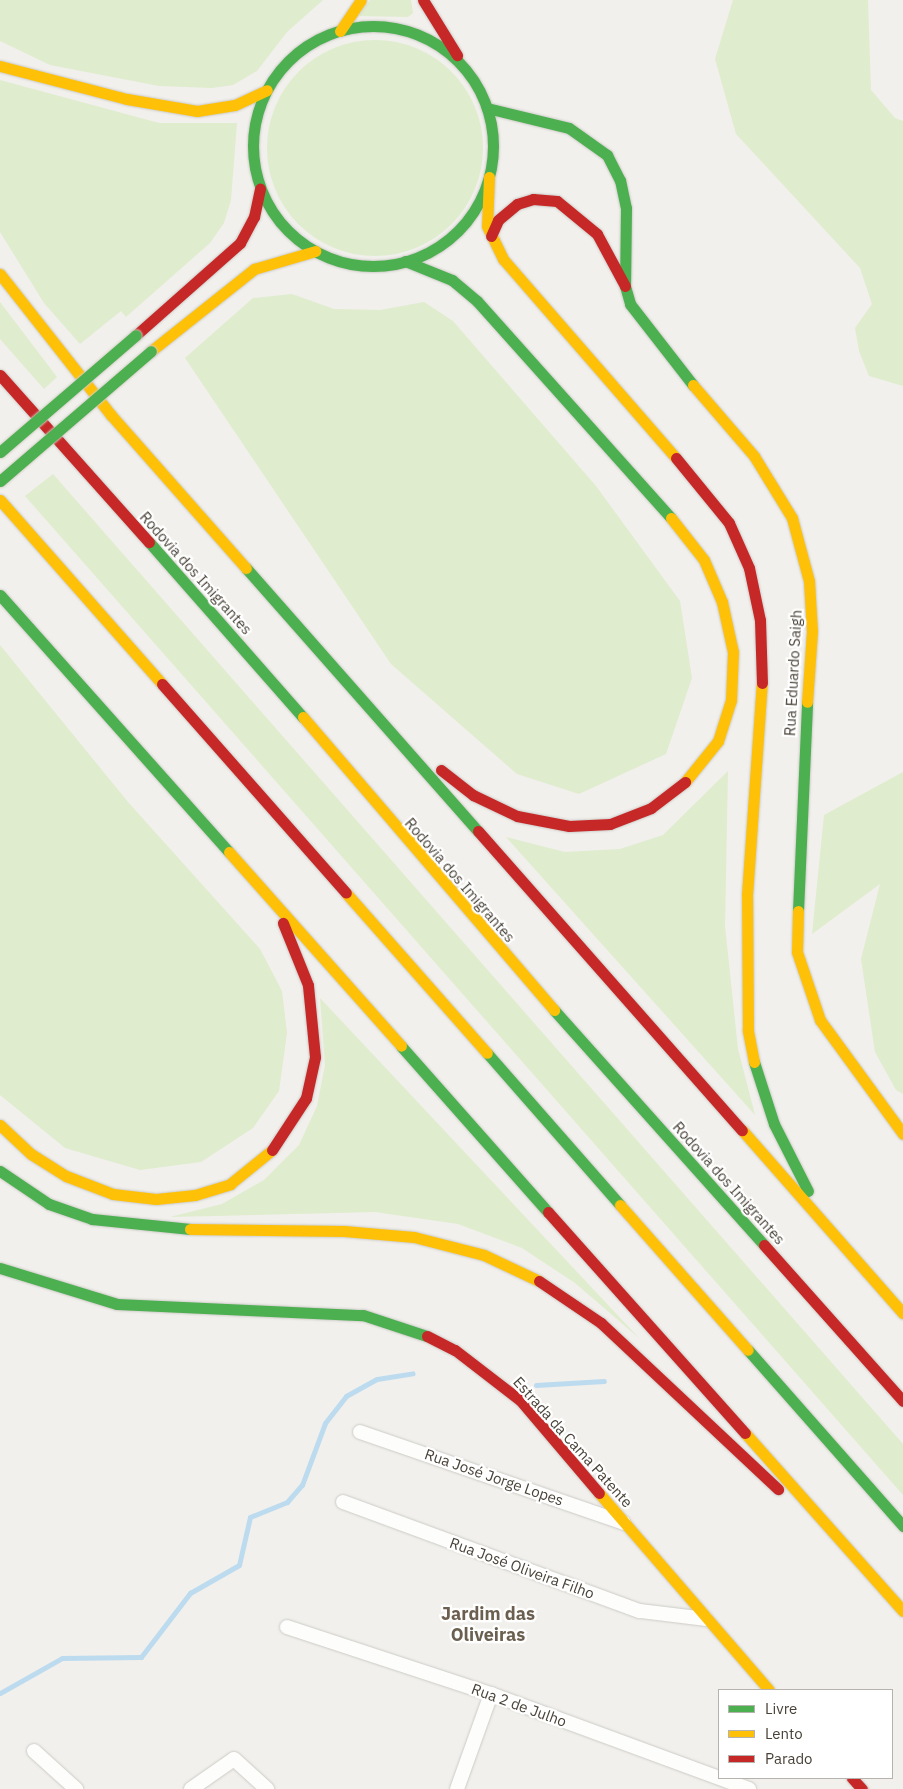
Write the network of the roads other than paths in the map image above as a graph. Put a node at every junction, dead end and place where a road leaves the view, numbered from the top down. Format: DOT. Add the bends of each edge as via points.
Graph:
graph roads {
  1 [pos="361,0"];
  2 [pos="422,0"];
  3 [pos="340,31"];
  4 [pos="462,65"];
  5 [pos="0,66"];
  6 [pos="267,90"];
  7 [pos="487,108"];
  8 [pos="528,120"];
  9 [pos="493,145"];
  10 [pos="489,177"];
  11 [pos="260,189"];
  12 [pos="491,236"];
  13 [pos="315,251"];
  14 [pos="405,261"];
  15 [pos="0,274"];
  16 [pos="625,286"];
  17 [pos="0,375"];
  18 [pos="0,452"];
  19 [pos="0,481"];
  20 [pos="0,500"];
  21 [pos="0,595"];
  22 [pos="393,733"];
  23 [pos="269,895"];
  24 [pos="0,1125"];
  25 [pos="903,1134"];
  26 [pos="0,1171"];
  27 [pos="836,1239"];
  28 [pos="0,1268"];
  29 [pos="903,1313"];
  30 [pos="903,1402"];
  31 [pos="360,1432"];
  32 [pos="343,1502"];
  33 [pos="627,1524"];
  34 [pos="903,1526"];
  35 [pos="869,1575"];
  36 [pos="903,1611"];
  37 [pos="706,1619"];
  38 [pos="287,1627"];
  39 [pos="768,1689"];
  40 [pos="491,1694"];
  41 [pos="34,1751"];
  42 [pos="718,1778"];
  43 [pos="722,1779"];
  44 [pos="853,1779"];
  45 [pos="76,1789"];
  46 [pos="191,1789"];
  47 [pos="267,1789"];
  48 [pos="457,1789"];
  49 [pos="749,1789"];
  50 [pos="862,1789"];
  1 -- 3 [label="main road"];
  2 -- 4 [label="main road"];
  3 -- 4 [label="main road" via="370,26 400,29 438,45"];
  3 -- 6 [label="main road" via="294,56"];
  4 -- 7 [label="main road"];
  5 -- 6 [label="main road" via="188,110 216,110"];
  6 -- 11 [label="main road" via="253,138"];
  7 -- 8 [label="main road, Rua Eduardo Saigh"];
  7 -- 9 [label="main road"];
  8 -- 9 [label="main road" via="509,128"];
  8 -- 16 [label="main road, Rua Eduardo Saigh" via="581,133 600,146 614,167 626,208"];
  9 -- 10 [label="main road"];
  10 -- 12 [label="main road" via="486,210"];
  10 -- 14 [label="main road" via="477,206 458,230 433,249"];
  11 -- 13 [label="main road" via="282,224"];
  11 -- 18 [label="main road, bridge" via="254,218 240,243"];
  12 -- 16 [label="main road" via="498,220 517,204 533,199 557,201 597,234"];
  12 -- 27 [label="main road" via="503,259 708,494 729,524 749,568 760,620 764,674 747,895 748,1030 757,1075 774,1124"];
  13 -- 14 [label="main road" via="361,265"];
  13 -- 19 [label="main road, bridge" via="254,269 151,351"];
  14 -- 22 [label="main road" via="452,280 477,301 680,528 704,560 722,602 733,652 731,700 718,741 693,776 651,808 610,824 569,826 517,816 473,795"];
  15 -- 22 [label="main road" via="112,415"];
  16 -- 25 [label="main road, Rua Eduardo Saigh" via="640,322 770,477 799,537 809,581 812,631 801,782 798,952 820,1020"];
  17 -- 30 [label="main road, Rodovia dos Imigrantes" via="260,666 428,868"];
  20 -- 34 [label="main road"];
  21 -- 23 [label="main road"];
  22 -- 27 [label="main road"];
  23 -- 24 [label="main road" via="308,985 315,1057 306,1098 286,1135 261,1163 230,1184 195,1195 156,1199 113,1194 66,1176 31,1154"];
  23 -- 35 [label="main road" via="771,1458"];
  26 -- 35 [label="main road" via="48,1204 92,1219 159,1229 353,1232 414,1237 484,1255 541,1282 601,1322"];
  27 -- 29 [label="main road"];
  28 -- 33 [label="main road, Estrada da Cama Patente" via="117,1304 297,1309 363,1315 410,1327 483,1369 520,1400"];
  31 -- 33 [label="street, Rua José Jorge Lopes"];
  32 -- 37 [label="street, Rua José Oliveira Filho" via="640,1611"];
  33 -- 37 [label="main road, Estrada da Cama Patente"];
  35 -- 36 [label="main road"];
  37 -- 39 [label="main road, Estrada da Cama Patente"];
  38 -- 40 [label="street, Rua 2 de Julho"];
  40 -- 42 [label="street, Rua 2 de Julho"];
  40 -- 48 [label="street"];
  41 -- 45 [label="street"];
  43 -- 49 [label="street, Rua 2 de Julho"];
  44 -- 50 [label="main road"];
  46 -- 47 [label="street" via="234,1759"];
}
